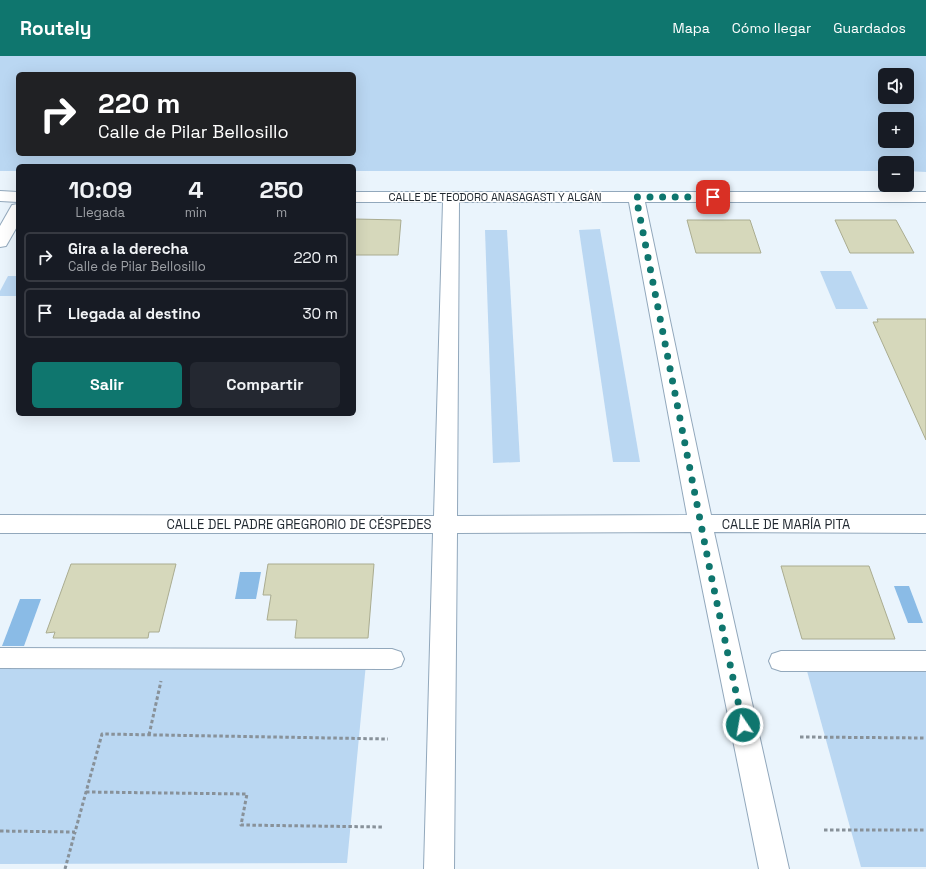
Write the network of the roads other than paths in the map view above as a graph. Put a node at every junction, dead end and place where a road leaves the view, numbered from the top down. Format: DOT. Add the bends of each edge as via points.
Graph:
graph roads {
  1 [pos="0,184"];
  2 [pos="16,184"];
  3 [pos="356,184"];
  4 [pos="878,184"];
  5 [pos="914,184"];
  6 [pos="926,184"];
  7 [pos="0,196"];
  8 [pos="16,196"];
  9 [pos="356,197"];
  10 [pos="452,197"];
  11 [pos="636,197"];
  12 [pos="926,197"];
  13 [pos="16,213"];
  14 [pos="0,242"];
  15 [pos="446,523"];
  16 [pos="597,523"];
  17 [pos="701,523"];
  18 [pos="0,524"];
  19 [pos="926,524"];
  20 [pos="0,658"];
  21 [pos="392,659"];
  22 [pos="780,661"];
  23 [pos="926,661"];
  24 [pos="439,869"];
  25 [pos="774,869"];
  1 -- 2 [label="street"];
  3 -- 4 [label="street, CALLE DE TEODORO ANASAGASTI Y ALGÁN"];
  5 -- 6 [label="street"];
  7 -- 8 [label="street"];
  9 -- 10 [label="street, CALLE DE TEODORO ANASAGASTI Y ALGÁN"];
  10 -- 11 [label="street, CALLE DE TEODORO ANASAGASTI Y ALGÁN"];
  10 -- 15 [label="street"];
  11 -- 12 [label="street, CALLE DE TEODORO ANASAGASTI Y ALGÁN"];
  11 -- 17 [label="street"];
  13 -- 14 [label="street"];
  15 -- 16 [label="street, CALLE DEL PADRE GREGRORIO DE CÉSPEDES"];
  15 -- 18 [label="street, CALLE DEL PADRE GREGRORIO DE CÉSPEDES"];
  15 -- 24 [label="street"];
  16 -- 17 [label="street, CALLE DE MARÍA PITA"];
  17 -- 19 [label="street, CALLE DE MARÍA PITA"];
  17 -- 25 [label="street"];
  20 -- 21 [label="street"];
  22 -- 23 [label="street"];
}
